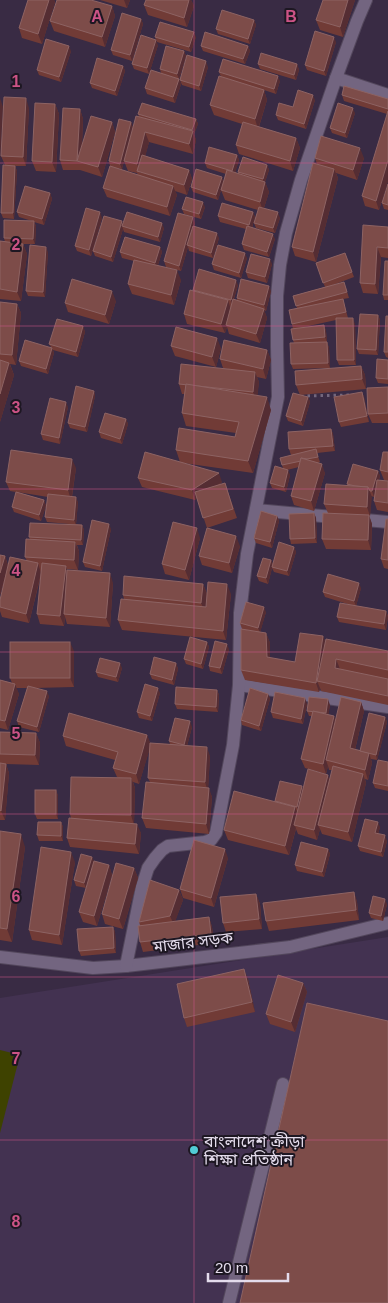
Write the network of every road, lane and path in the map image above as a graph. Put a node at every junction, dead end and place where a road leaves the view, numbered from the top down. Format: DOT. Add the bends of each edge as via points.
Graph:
graph roads {
  1 [pos="366,0"];
  2 [pos="336,78"];
  3 [pos="388,95"];
  4 [pos="351,394"];
  5 [pos="278,397"];
  6 [pos="256,510"];
  7 [pos="388,522"];
  8 [pos="239,685"];
  9 [pos="388,707"];
  10 [pos="388,923"];
  11 [pos="0,957"];
  12 [pos="126,966"];
  13 [pos="283,1084"];
  14 [pos="228,1303"];
  1 -- 2 [label="street"];
  2 -- 3 [label="street"];
  2 -- 5 [label="street" via="301,180 280,265 277,296"];
  4 -- 5 [label="path"];
  5 -- 6 [label="street"];
  6 -- 7 [label="street"];
  6 -- 8 [label="street" via="240,613"];
  8 -- 9 [label="street"];
  8 -- 12 [label="street" via="233,745 216,833 205,842 168,846 148,868"];
  10 -- 12 [label="street, মাজার সড়ক" via="290,947"];
  11 -- 12 [label="street, মাজার সড়ক" via="93,968"];
  13 -- 14 [label="street"];
}
